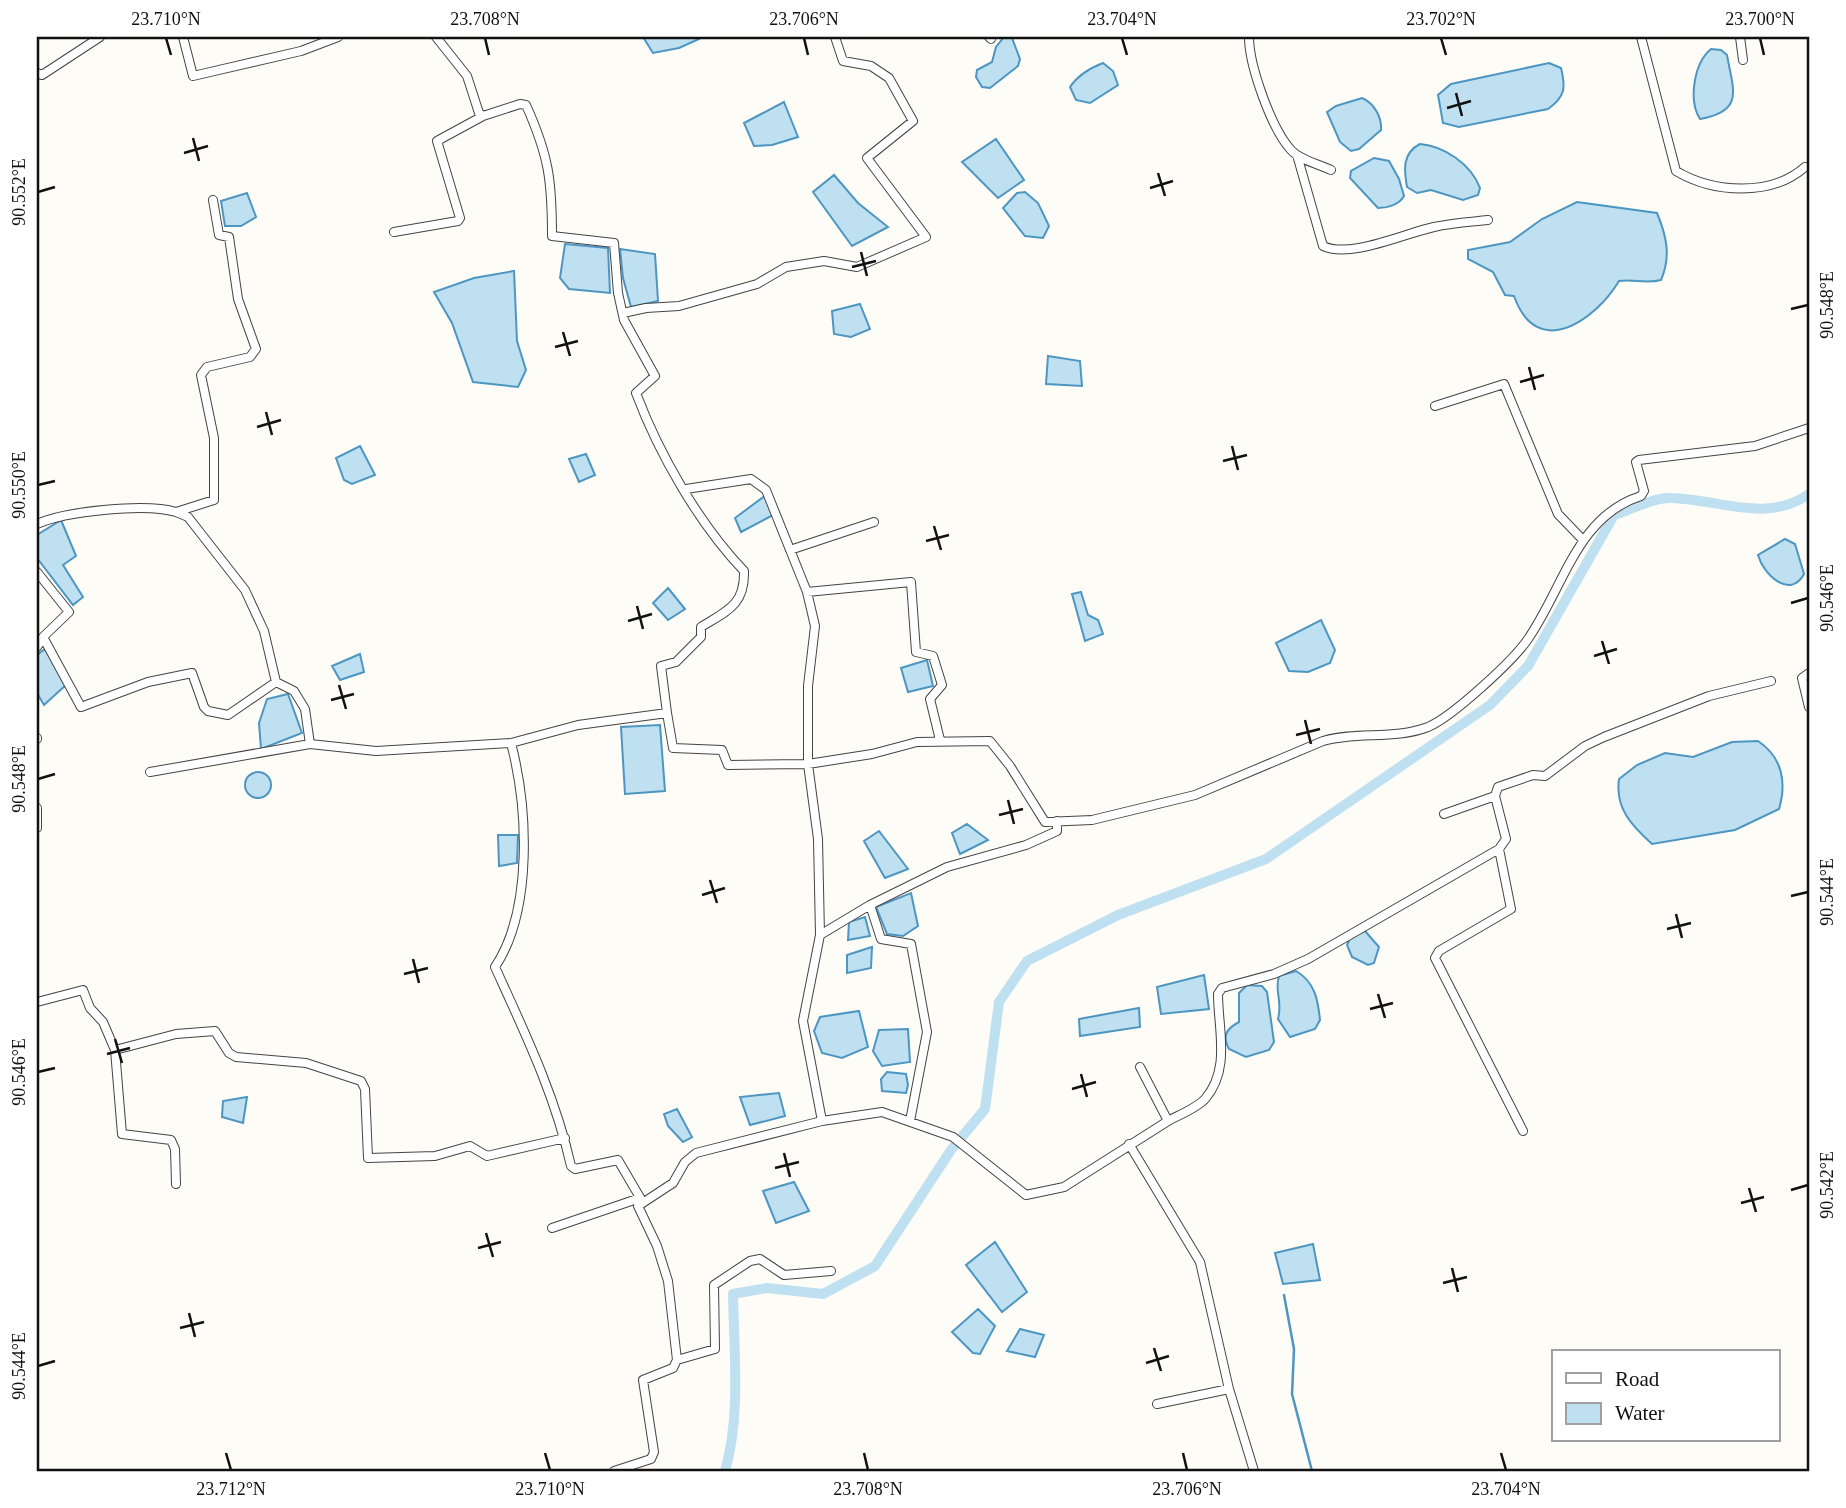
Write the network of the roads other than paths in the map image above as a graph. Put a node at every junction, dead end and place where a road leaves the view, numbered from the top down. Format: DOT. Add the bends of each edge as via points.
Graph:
graph roads {
  1 [pos="100,37"];
  2 [pos="183,37"];
  3 [pos="338,37"];
  4 [pos="436,37"];
  5 [pos="835,37"];
  6 [pos="1249,37"];
  7 [pos="1642,37"];
  8 [pos="1740,37"];
  9 [pos="1743,60"];
  10 [pos="37,73"];
  11 [pos="483,116"];
  12 [pos="1297,155"];
  13 [pos="1805,167"];
  14 [pos="1331,170"];
  15 [pos="213,200"];
  16 [pos="1488,220"];
  17 [pos="394,232"];
  18 [pos="623,313"];
  19 [pos="1435,406"];
  20 [pos="1809,428"];
  21 [pos="686,489"];
  22 [pos="176,512"];
  23 [pos="874,522"];
  24 [pos="37,524"];
  25 [pos="1583,540"];
  26 [pos="790,550"];
  27 [pos="37,572"];
  28 [pos="807,592"];
  29 [pos="43,637"];
  30 [pos="37,647"];
  31 [pos="1809,673"];
  32 [pos="1771,681"];
  33 [pos="276,682"];
  34 [pos="1809,707"];
  35 [pos="667,713"];
  36 [pos="940,740"];
  37 [pos="511,743"];
  38 [pos="310,744"];
  39 [pos="807,764"];
  40 [pos="150,772"];
  41 [pos="1495,796"];
  42 [pos="37,808"];
  43 [pos="1444,814"];
  44 [pos="1057,821"];
  45 [pos="37,828"];
  46 [pos="1499,849"];
  47 [pos="870,905"];
  48 [pos="820,935"];
  49 [pos="37,1002"];
  50 [pos="115,1050"];
  51 [pos="1140,1067"];
  52 [pos="821,1121"];
  53 [pos="910,1121"];
  54 [pos="1168,1121"];
  55 [pos="1523,1131"];
  56 [pos="565,1138"];
  57 [pos="1129,1144"];
  58 [pos="176,1184"];
  59 [pos="641,1199"];
  60 [pos="552,1228"];
  61 [pos="831,1272"];
  62 [pos="677,1360"];
  63 [pos="1229,1389"];
  64 [pos="1157,1404"];
  65 [pos="614,1471"];
  66 [pos="1254,1471"];
  1 -- 10 [label="street" via="42,75"];
  2 -- 3 [label="street" via="193,76 301,51"];
  4 -- 11 [label="street" via="467,76"];
  5 -- 18 [label="street" via="843,61 871,66 889,78 914,121 867,158 926,237 857,267 824,261 786,267 757,284 692,303"];
  6 -- 12 [label="street" via="1247,48 1261,93"];
  7 -- 13 [label="street" via="1676,171 1697,183 1755,189 1794,177"];
  8 -- 9 [label="street"];
  11 -- 17 [label="street" via="437,141 458,221"];
  11 -- 18 [label="street" via="526,105 545,148 552,236 614,243"];
  12 -- 14 [label="street"];
  12 -- 16 [label="street" via="1323,246 1330,250 1354,249 1436,226"];
  15 -- 22 [label="street" via="219,235 229,237 238,299 256,349 250,357 207,366 201,375 214,438 214,500"];
  18 -- 21 [label="street" via="655,376 636,393 650,430"];
  19 -- 25 [label="street" via="1504,384 1558,514"];
  20 -- 25 [label="street" via="1755,446 1639,460 1641,496 1607,511"];
  21 -- 26 [label="street" via="751,479 766,490"];
  21 -- 35 [label="street" via="724,550 744,571 744,591 738,602 701,627 701,637 676,662 662,666"];
  22 -- 24 [label="street" via="157,506 60,515"];
  22 -- 33 [label="street" via="188,517 244,590 264,631"];
  23 -- 26 [label="street"];
  25 -- 44 [label="street" via="1527,640 1469,697 1429,726 1389,736 1344,735 1195,795 1092,820"];
  26 -- 28 [label="street"];
  27 -- 29 [label="street" via="69,612"];
  28 -- 36 [label="street" via="911,582 916,652 933,656 942,685 930,697"];
  28 -- 39 [label="street" via="815,626 808,686"];
  29 -- 30 [label="street"];
  29 -- 33 [label="street" via="81,707 148,682 192,673 204,707 228,715"];
  31 -- 34 [label="street" via="1802,678"];
  32 -- 41 [label="street" via="1709,696 1604,737 1545,776 1533,775 1498,787"];
  33 -- 38 [label="street" via="294,691 305,709"];
  35 -- 37 [label="street" via="578,725"];
  35 -- 39 [label="street" via="673,748 722,750 728,765"];
  36 -- 39 [label="street"];
  36 -- 44 [label="street" via="990,741 1045,822"];
  37 -- 38 [label="street" via="376,751"];
  37 -- 56 [label="street" via="523,854 509,946 495,967 544,1073"];
  38 -- 40 [label="street"];
  39 -- 48 [label="street" via="818,839"];
  41 -- 43 [label="street"];
  41 -- 46 [label="street" via="1506,839"];
  42 -- 45 [label="street"];
  44 -- 47 [label="street" via="1057,831 1026,845 947,867"];
  46 -- 54 [label="street" via="1308,959 1222,988 1218,1077 1204,1100"];
  46 -- 55 [label="street" via="1511,909 1439,951 1435,958"];
  47 -- 48 [label="street"];
  47 -- 53 [label="street" via="881,939 911,944 927,1032"];
  48 -- 52 [label="street" via="803,1021"];
  49 -- 50 [label="street" via="83,990"];
  50 -- 56 [label="street" via="176,1034 215,1031 236,1056 306,1063 361,1081 368,1158 435,1156 470,1146 487,1156"];
  50 -- 58 [label="street" via="122,1134 174,1143"];
  51 -- 54 [label="street"];
  52 -- 53 [label="street" via="882,1112"];
  52 -- 59 [label="street" via="696,1153 673,1183"];
  53 -- 57 [label="street" via="953,1137 1026,1195 1064,1187"];
  54 -- 57 [label="street"];
  56 -- 59 [label="street" via="571,1166 618,1160"];
  57 -- 63 [label="street" via="1200,1262"];
  59 -- 60 [label="street"];
  59 -- 62 [label="street" via="638,1209 668,1281"];
  61 -- 62 [label="street" via="784,1275 760,1259 750,1261 714,1285 715,1349"];
  62 -- 65 [label="street" via="673,1367 643,1380 654,1452 650,1458"];
  63 -- 64 [label="street"];
  63 -- 66 [label="street"];
}
